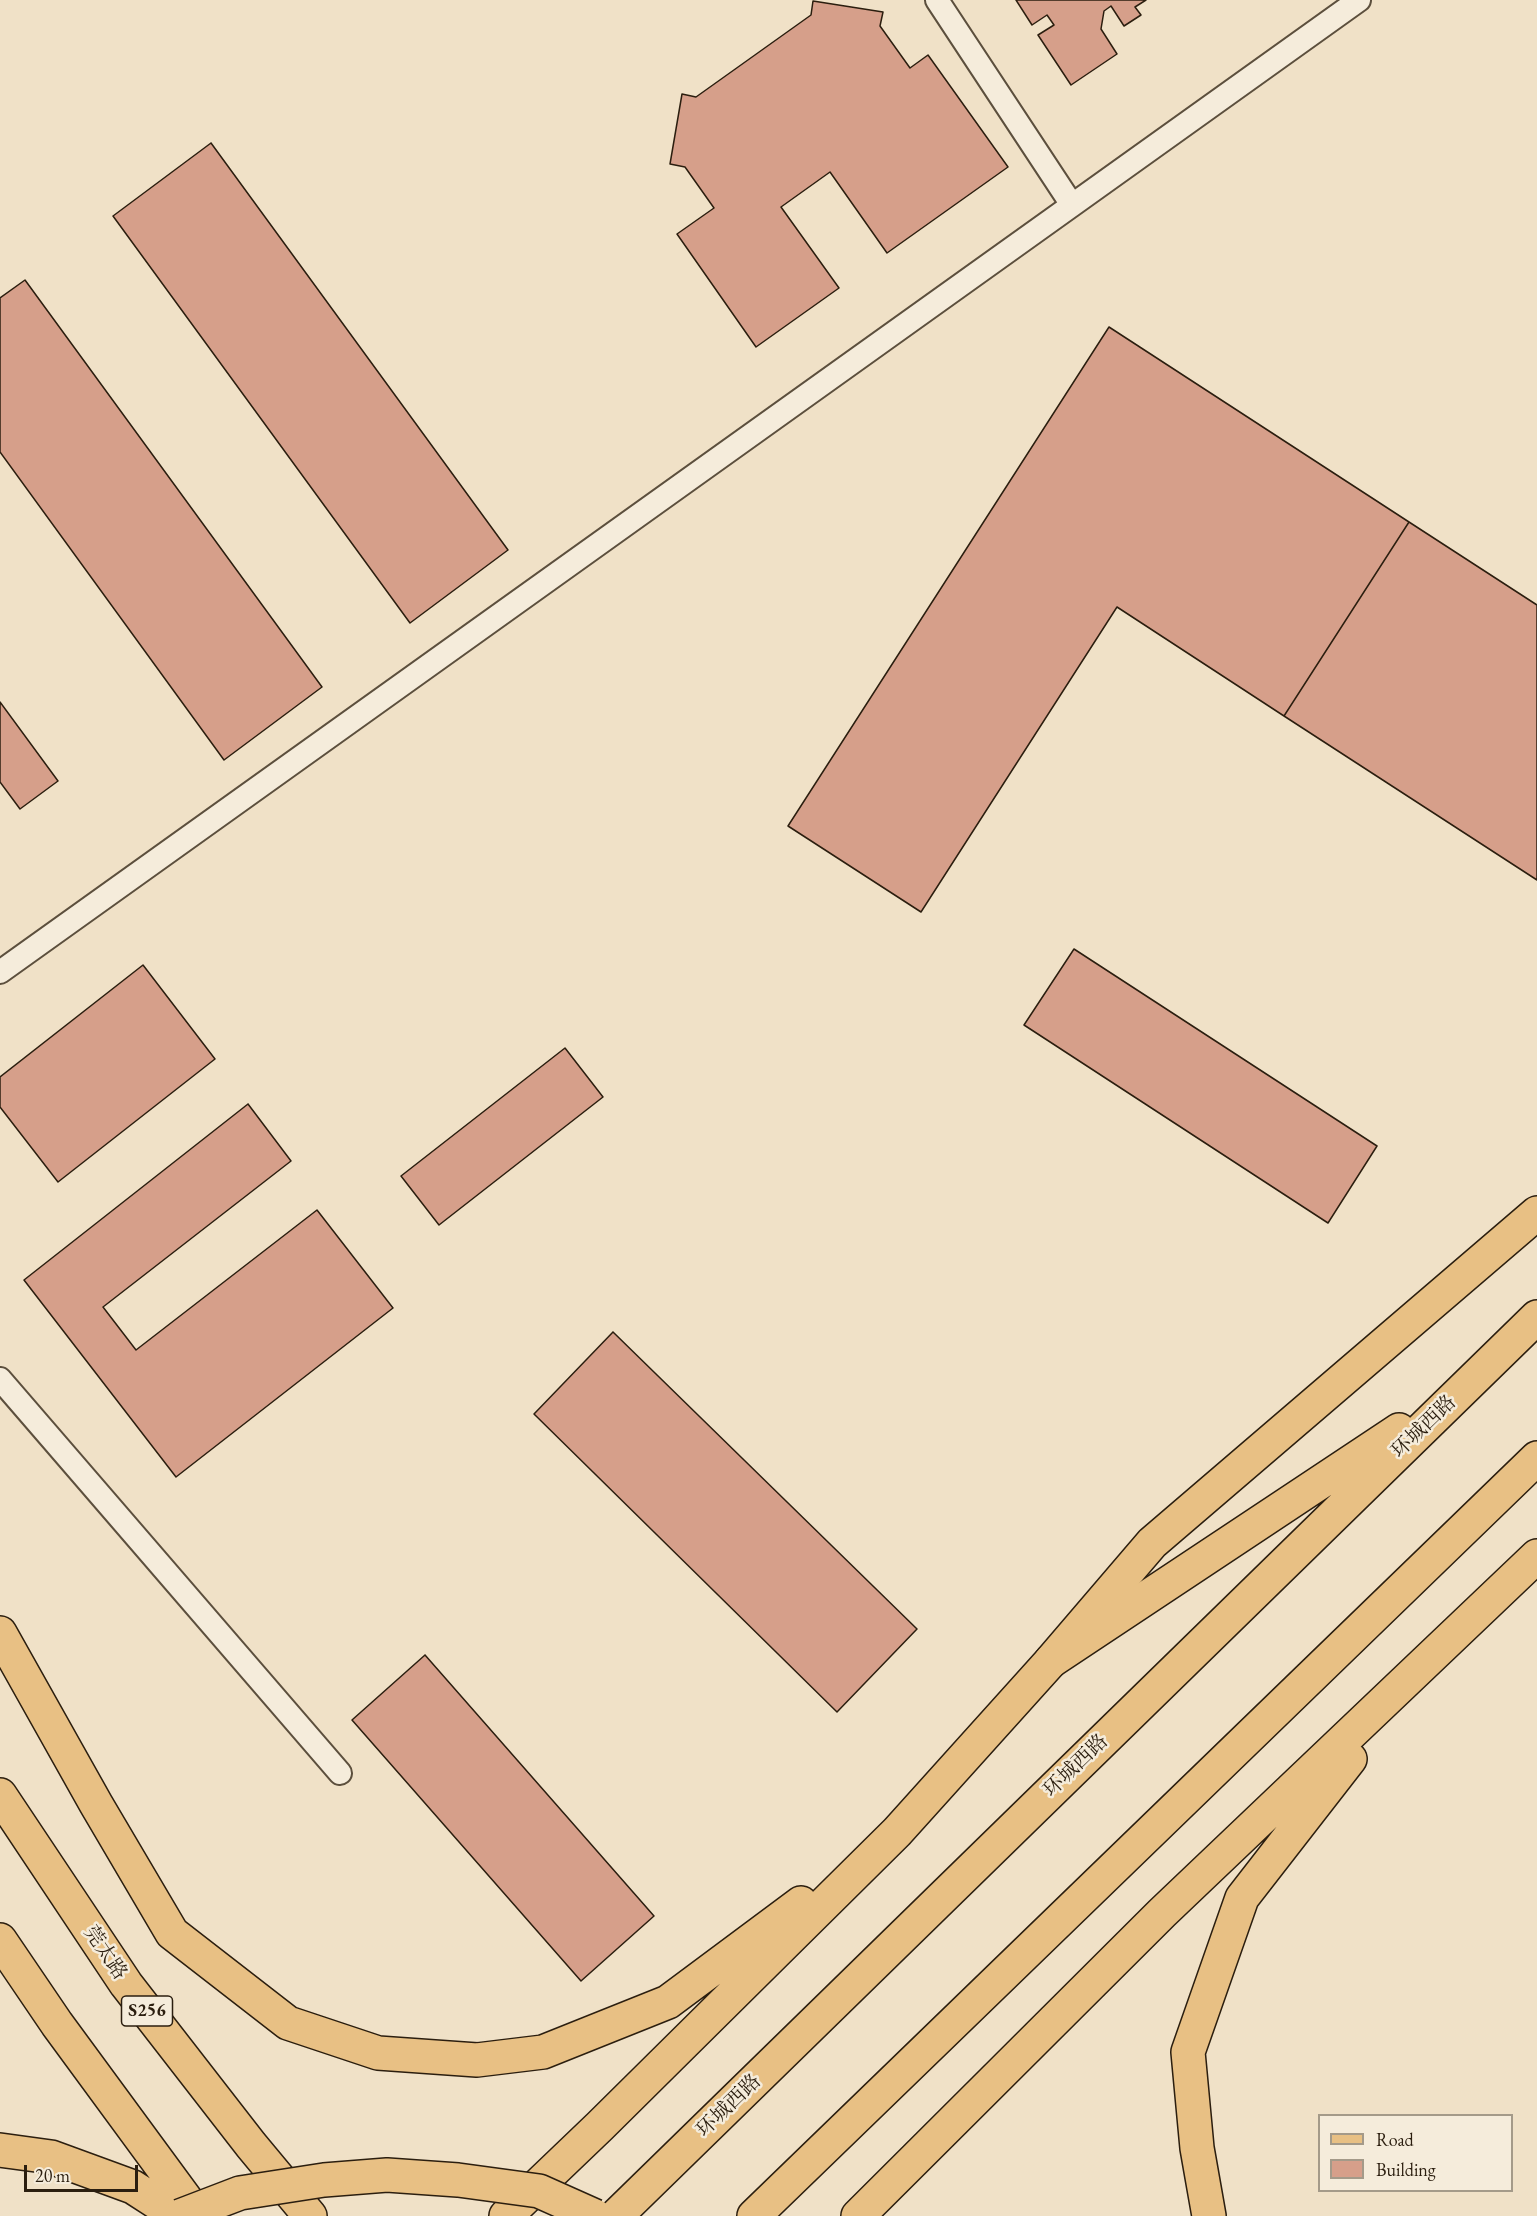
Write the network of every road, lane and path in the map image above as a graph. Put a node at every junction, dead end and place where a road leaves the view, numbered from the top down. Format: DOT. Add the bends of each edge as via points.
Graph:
graph roads {
  1 [pos="937,0"];
  2 [pos="1359,0"];
  3 [pos="1072,205"];
  4 [pos="0,972"];
  5 [pos="1537,1213"];
  6 [pos="1537,1317"];
  7 [pos="0,1379"];
  8 [pos="1470,1383"];
  9 [pos="1537,1458"];
  10 [pos="1537,1556"];
  11 [pos="1476,1616"];
  12 [pos="0,1633"];
  13 [pos="1051,1661"];
  14 [pos="340,1773"];
  15 [pos="0,1795"];
  16 [pos="897,1832"];
  17 [pos="0,1940"];
  18 [pos="0,2150"];
  19 [pos="179,2216"];
  20 [pos="198,2216"];
  21 [pos="310,2216"];
  22 [pos="506,2216"];
  23 [pos="595,2216"];
  24 [pos="616,2216"];
  25 [pos="754,2216"];
  26 [pos="858,2216"];
  27 [pos="1209,2216"];
  1 -- 3 [label="lane"];
  2 -- 3 [label="lane"];
  3 -- 4 [label="lane"];
  5 -- 13 [label="main road" via="1152,1543"];
  6 -- 8 [label="main road, 环城西路"];
  7 -- 14 [label="lane"];
  8 -- 13 [label="main road"];
  8 -- 24 [label="main road, 环城西路"];
  9 -- 25 [label="main road"];
  10 -- 11 [label="main road"];
  11 -- 26 [label="main road" via="1162,1913"];
  11 -- 27 [label="main road" via="1336,1775 1242,1898 1188,2052 1197,2148"];
  12 -- 16 [label="main road" via="172,1933 288,2023 378,2053 477,2060 543,2052 668,2002"];
  13 -- 16 [label="main road"];
  15 -- 21 [label="main road, 莞太路 / S256" via="126,1984"];
  16 -- 22 [label="main road"];
  17 -- 20 [label="main road" via="57,2025"];
  18 -- 19 [label="main road" via="51,2157 133,2187"];
  19 -- 23 [label="main road, bridge" via="240,2193 387,2175 539,2191"];
}
